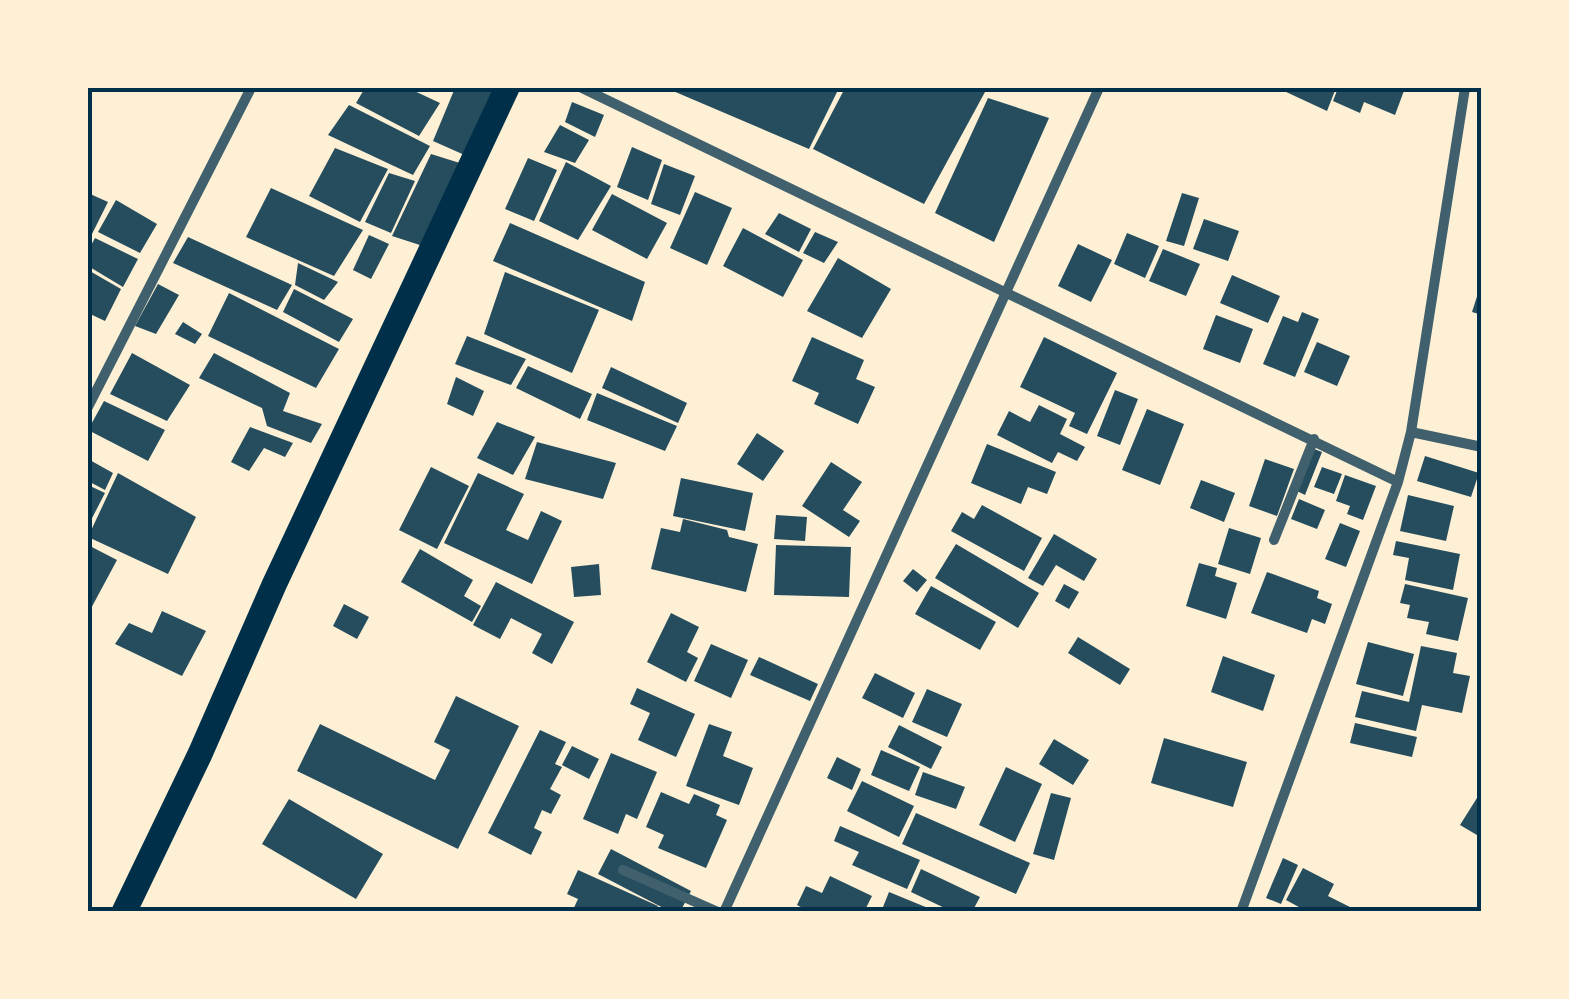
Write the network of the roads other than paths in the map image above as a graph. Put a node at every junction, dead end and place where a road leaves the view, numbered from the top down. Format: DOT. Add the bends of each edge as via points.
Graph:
graph roads {
  1 [pos="251,88"];
  2 [pos="507,88"];
  3 [pos="582,88"];
  4 [pos="1099,88"];
  5 [pos="1466,88"];
  6 [pos="1006,292"];
  7 [pos="88,407"];
  8 [pos="1411,432"];
  9 [pos="1314,440"];
  10 [pos="1482,446"];
  11 [pos="1398,482"];
  12 [pos="1274,540"];
  13 [pos="623,870"];
  14 [pos="124,912"];
  15 [pos="721,912"];
  16 [pos="1241,912"];
  1 -- 7 [label="street"];
  2 -- 14 [label="highway"];
  3 -- 6 [label="street"];
  4 -- 6 [label="street"];
  5 -- 8 [label="street"];
  6 -- 9 [label="street"];
  6 -- 15 [label="street"];
  8 -- 10 [label="street"];
  8 -- 11 [label="street"];
  9 -- 11 [label="street"];
  9 -- 12 [label="street"];
  11 -- 16 [label="street"];
  13 -- 15 [label="street"];
}
